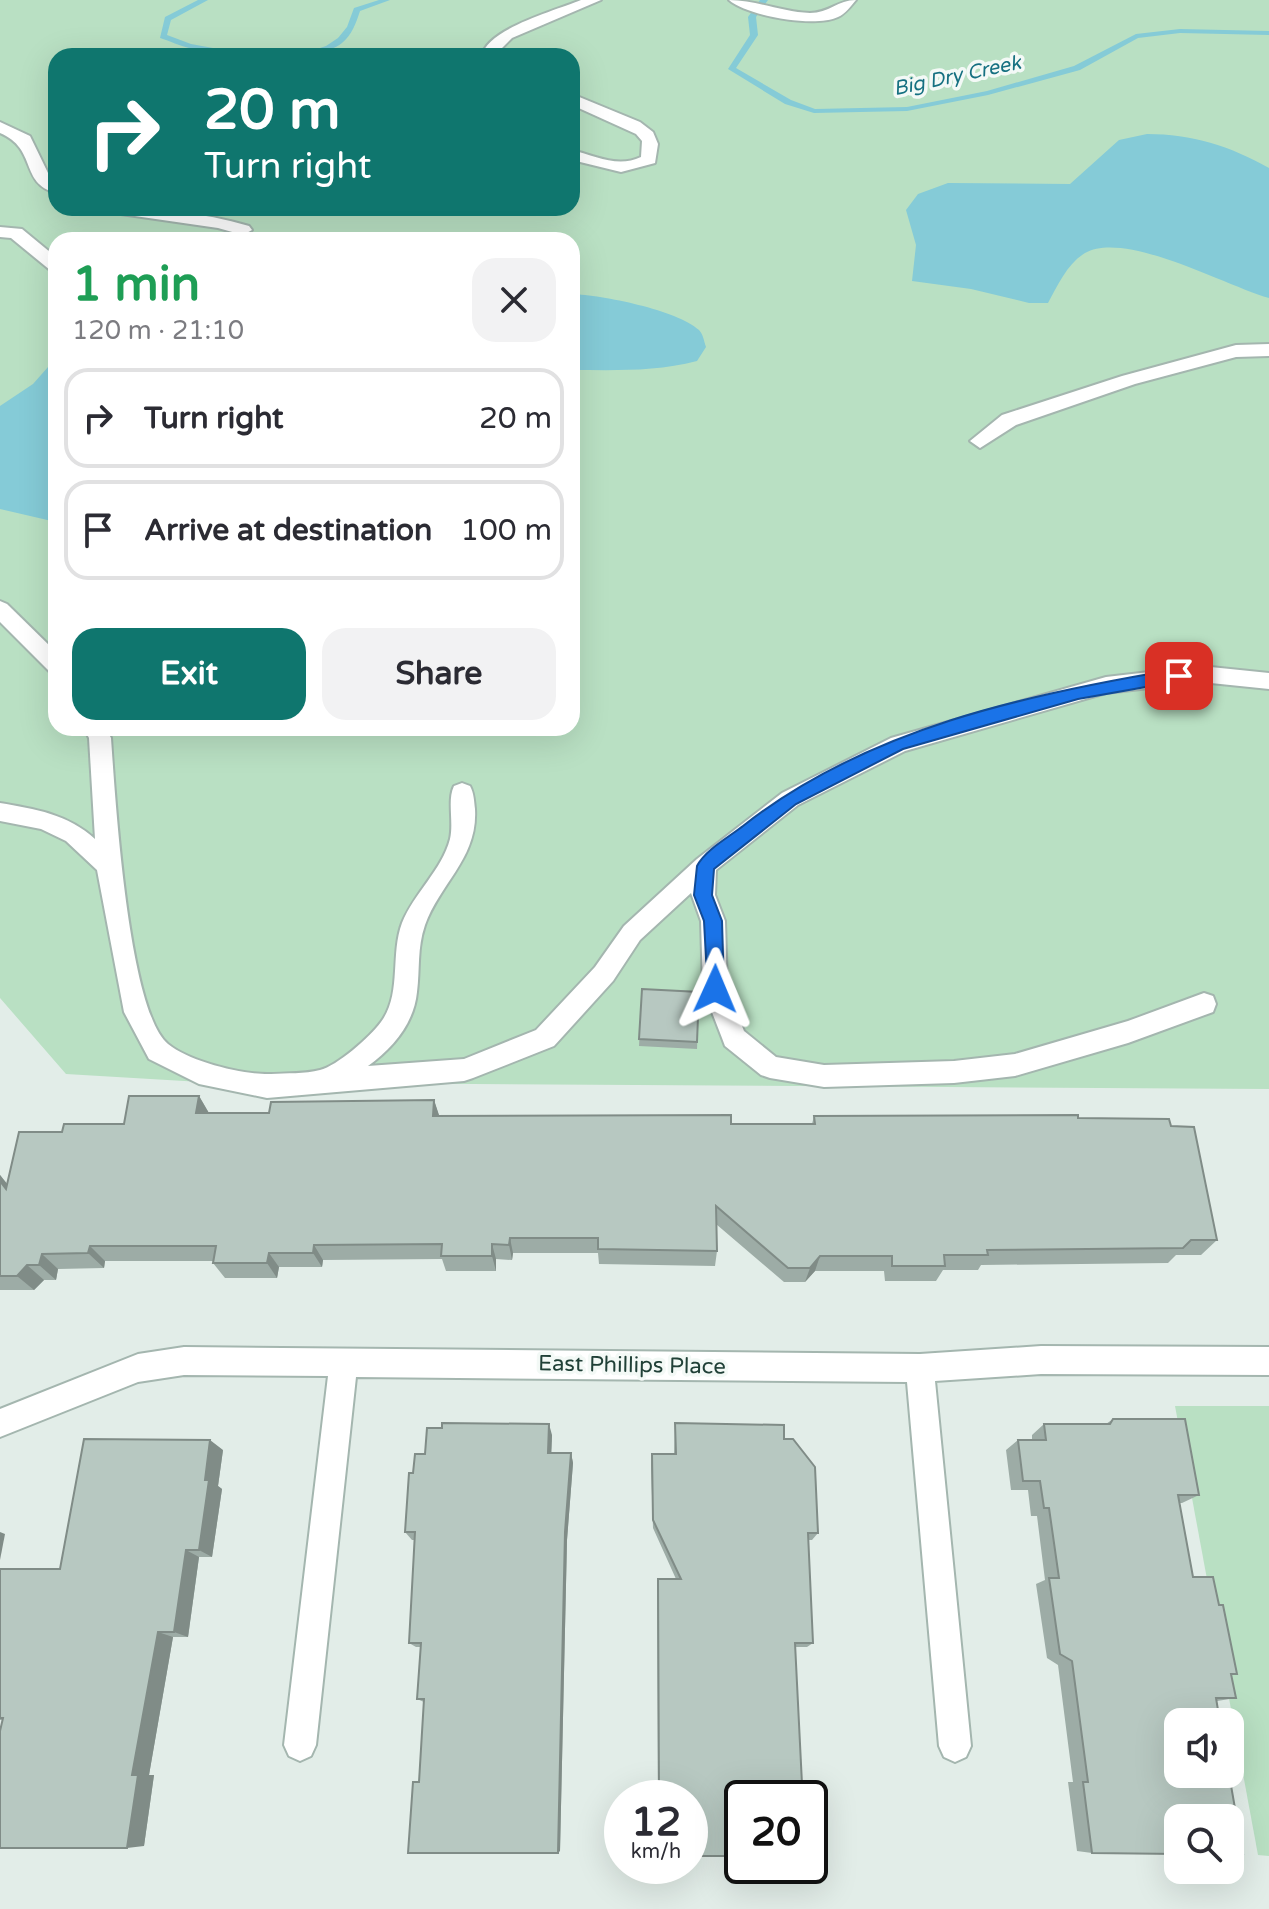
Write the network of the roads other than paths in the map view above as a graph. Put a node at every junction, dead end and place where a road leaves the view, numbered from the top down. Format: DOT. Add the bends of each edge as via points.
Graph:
graph roads {
  1 [pos="594,0"];
  2 [pos="849,0"];
  3 [pos="742,2"];
  4 [pos="493,48"];
  5 [pos="580,102"];
  6 [pos="0,127"];
  7 [pos="580,157"];
  8 [pos="48,185"];
  9 [pos="171,216"];
  10 [pos="243,230"];
  11 [pos="0,232"];
  12 [pos="48,259"];
  13 [pos="1269,350"];
  14 [pos="980,441"];
  15 [pos="0,609"];
  16 [pos="48,657"];
  17 [pos="1269,681"];
  18 [pos="99,736"];
  19 [pos="462,792"];
  20 [pos="0,812"];
  21 [pos="108,866"];
  22 [pos="705,866"];
  23 [pos="1204,1004"];
  24 [pos="323,1083"];
  25 [pos="344,1361"];
  26 [pos="1269,1361"];
  27 [pos="920,1368"];
  28 [pos="0,1423"];
  29 [pos="300,1745"];
  30 [pos="955,1746"];
  1 -- 4 [label="street" via="507,35"];
  2 -- 3 [label="street" via="820,18"];
  5 -- 7 [label="street" via="630,124 647,135 652,149 649,160 638,166 615,167"];
  6 -- 8 [label="street" via="23,138"];
  9 -- 10 [label="street"];
  11 -- 12 [label="street" via="16,233"];
  13 -- 14 [label="street" via="1236,351 1115,384 1009,420"];
  15 -- 16 [label="street"];
  17 -- 22 [label="street" via="1201,674 1106,685 899,744 790,799"];
  18 -- 21 [label="street"];
  19 -- 24 [label="street" via="467,819 460,852 422,909 408,944 407,995 394,1025"];
  20 -- 21 [label="street" via="45,820 74,834"];
  21 -- 24 [label="street" via="136,1012 158,1051 199,1073 267,1086"];
  22 -- 23 [label="street" via="703,895 713,921 715,989 734,1038 770,1067 824,1076 1015,1065"];
  22 -- 24 [label="street" via="632,933 604,974 545,1038 464,1070"];
  25 -- 27 [label="street, East Phillips Place"];
  25 -- 28 [label="street, East Phillips Place" via="184,1361 138,1368"];
  25 -- 29 [label="street"];
  26 -- 27 [label="street, East Phillips Place" via="1041,1360"];
  27 -- 30 [label="street"];
}
